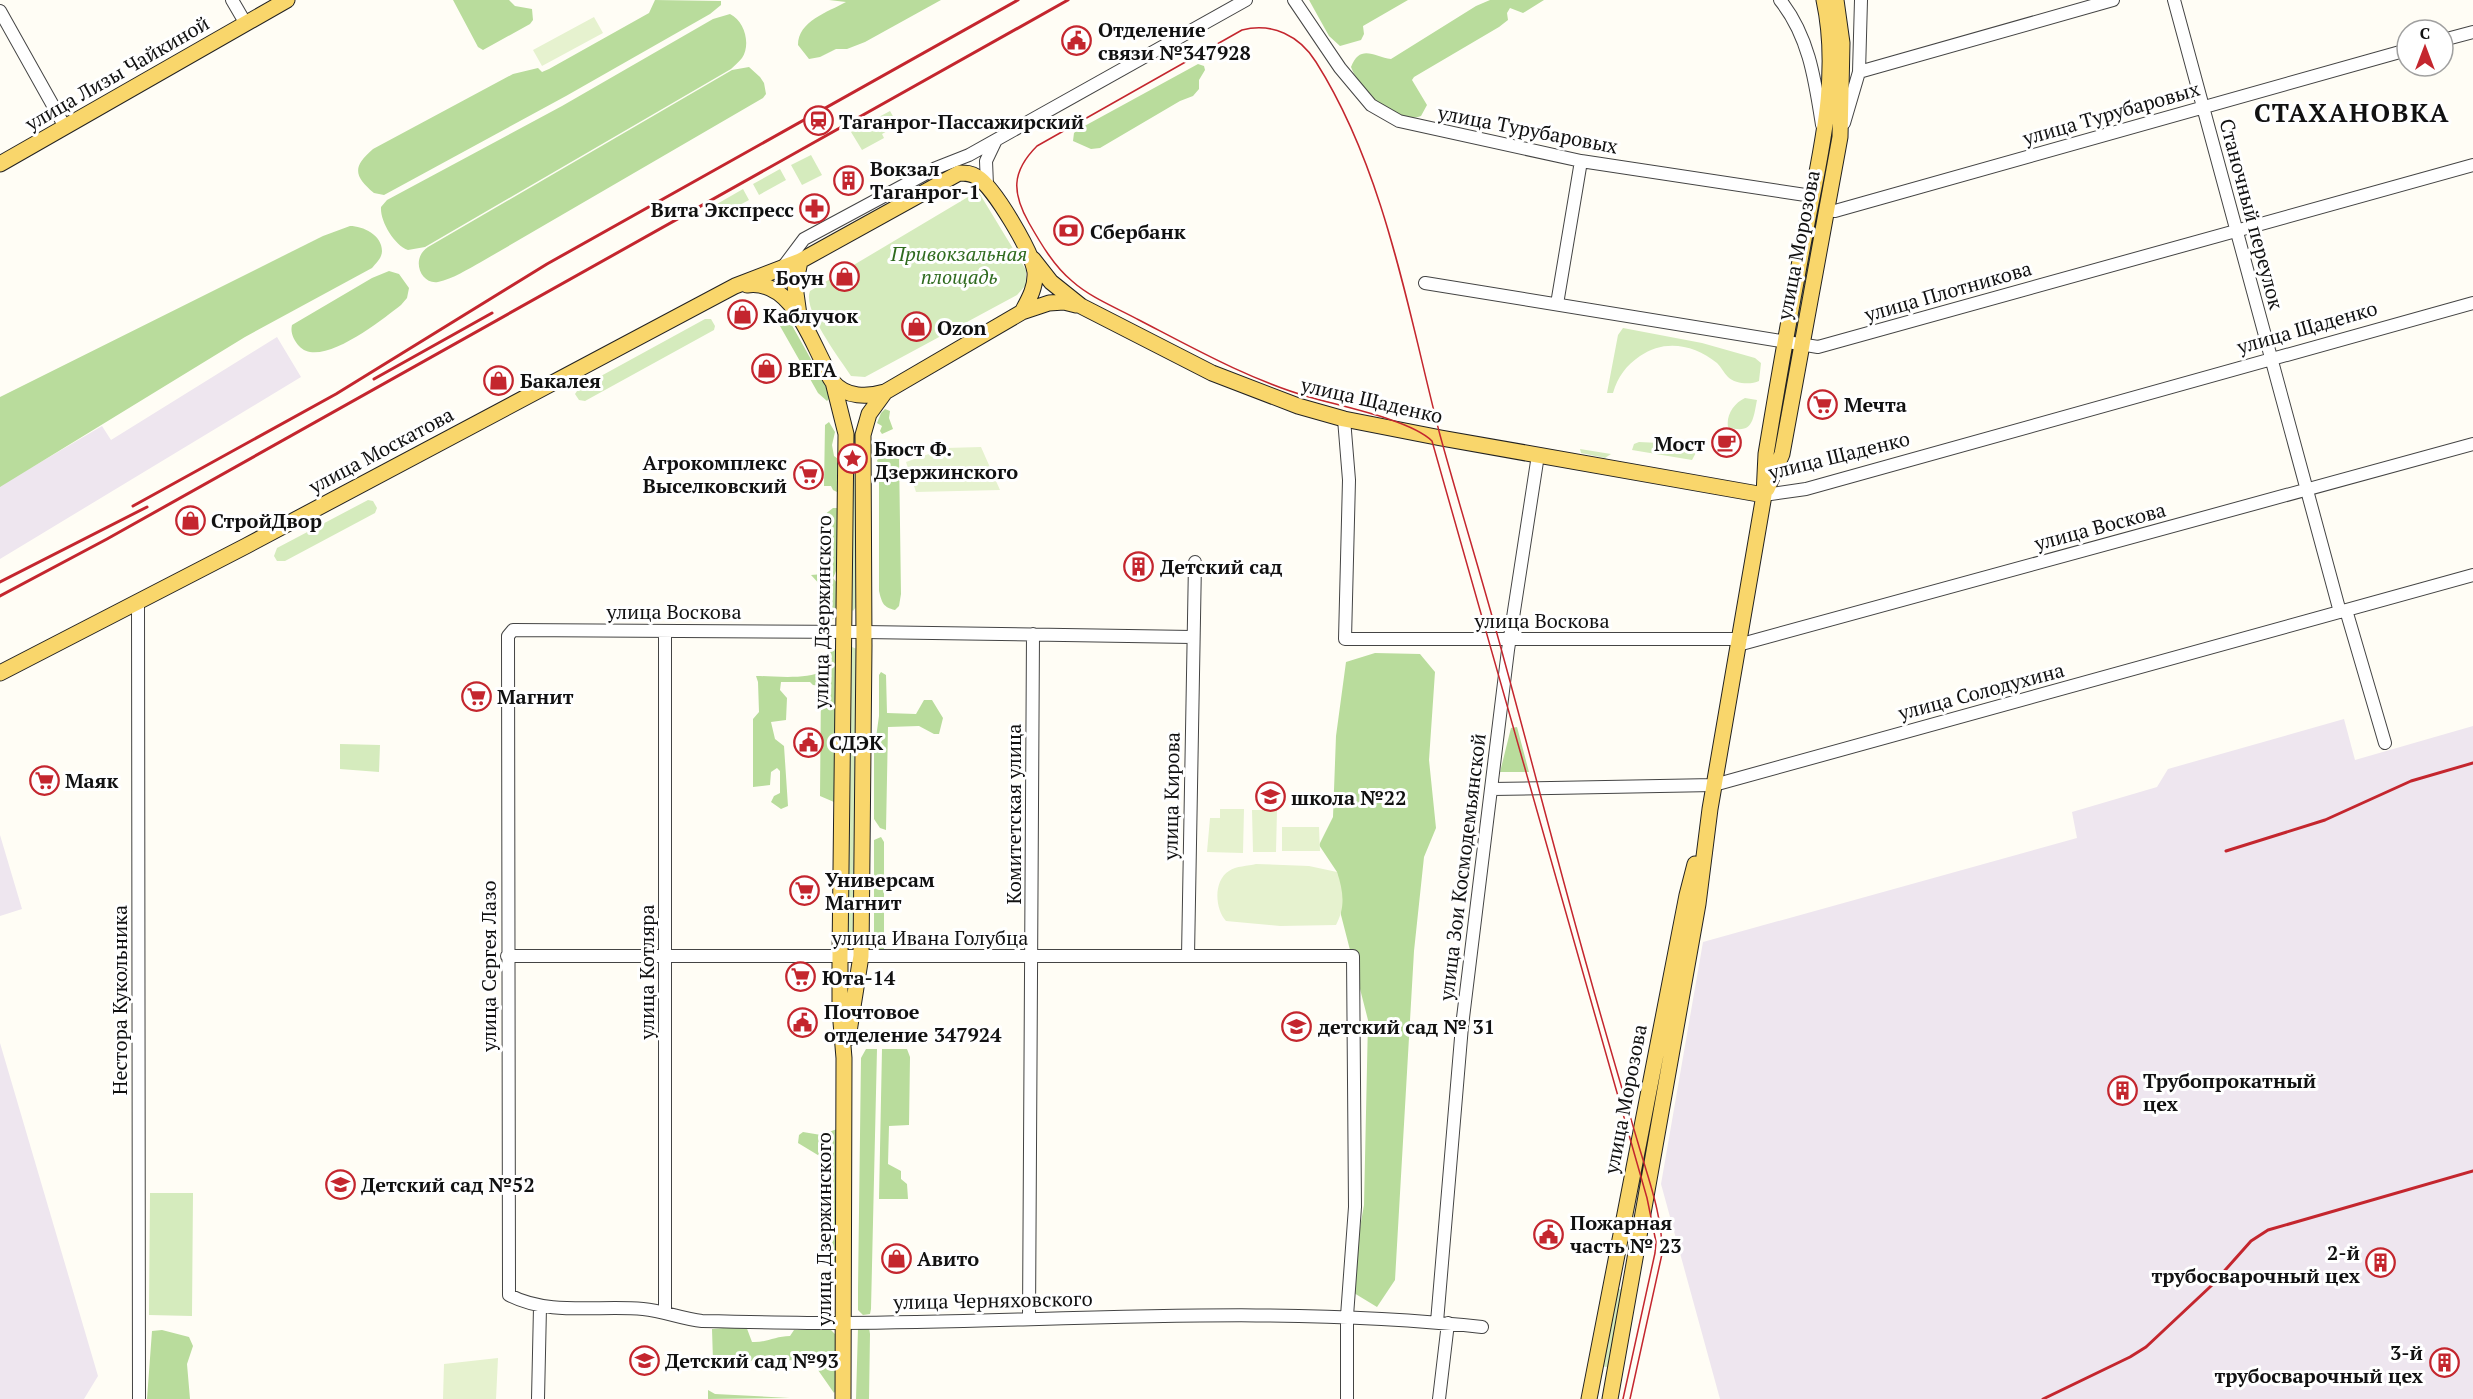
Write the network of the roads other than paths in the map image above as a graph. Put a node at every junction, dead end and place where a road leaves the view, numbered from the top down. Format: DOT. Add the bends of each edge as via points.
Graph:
graph roads {
  1 [pos="232,0"];
  2 [pos="287,0"];
  3 [pos="1246,0"];
  4 [pos="1293,0"];
  5 [pos="1780,0"];
  6 [pos="1824,0"];
  7 [pos="1836,0"];
  8 [pos="1861,0"];
  9 [pos="2113,0"];
  10 [pos="2174,0"];
  11 [pos="0,11"];
  12 [pos="246,24"];
  13 [pos="2473,32"];
  14 [pos="2455,37"];
  15 [pos="2395,53"];
  16 [pos="1859,72"];
  17 [pos="2203,107"];
  18 [pos="65,127"];
  19 [pos="1824,134"];
  20 [pos="1840,136"];
  21 [pos="997,139"];
  22 [pos="969,155"];
  23 [pos="1581,161"];
  24 [pos="0,164"];
  25 [pos="2473,165"];
  26 [pos="959,173"];
  27 [pos="987,184"];
  28 [pos="1812,196"];
  29 [pos="1826,210"];
  30 [pos="2237,230"];
  31 [pos="804,239"];
  32 [pos="1030,254"];
  33 [pos="800,261"];
  34 [pos="783,267"];
  35 [pos="1425,283"];
  36 [pos="735,286"];
  37 [pos="2473,303"];
  38 [pos="1557,304"];
  39 [pos="1081,306"];
  40 [pos="1022,312"];
  41 [pos="799,315"];
  42 [pos="1785,343"];
  43 [pos="1801,345"];
  44 [pos="2271,359"];
  45 [pos="833,382"];
  46 [pos="885,392"];
  47 [pos="1344,419"];
  48 [pos="2473,444"];
  49 [pos="1538,455"];
  50 [pos="2307,490"];
  51 [pos="1764,495"];
  52 [pos="1195,562"];
  53 [pos="2473,575"];
  54 [pos="138,602"];
  55 [pos="2343,611"];
  56 [pos="666,631"];
  57 [pos="842,632"];
  58 [pos="864,632"];
  59 [pos="1033,634"];
  60 [pos="508,636"];
  61 [pos="1192,637"];
  62 [pos="1510,639"];
  63 [pos="1738,642"];
  64 [pos="0,673"];
  65 [pos="2385,743"];
  66 [pos="1714,785"];
  67 [pos="1492,789"];
  68 [pos="1710,809"];
  69 [pos="507,956"];
  70 [pos="840,956"];
  71 [pos="861,956"];
  72 [pos="666,957"];
  73 [pos="1031,957"];
  74 [pos="1188,957"];
  75 [pos="844,1058"];
  76 [pos="1611,1278"];
  77 [pos="1632,1281"];
  78 [pos="509,1295"];
  79 [pos="540,1307"];
  80 [pos="666,1313"];
  81 [pos="1347,1316"];
  82 [pos="1029,1318"];
  83 [pos="844,1323"];
  84 [pos="1443,1323"];
  85 [pos="1482,1327"];
  86 [pos="1593,1378"];
  87 [pos="1614,1380"];
  88 [pos="139,1399"];
  89 [pos="538,1399"];
  90 [pos="843,1399"];
  91 [pos="1347,1399"];
  92 [pos="1439,1399"];
  93 [pos="1589,1399"];
  94 [pos="1610,1399"];
  1 -- 12 [label="street"];
  2 -- 12 [label="main road, улица Лизы Чайкиной"];
  3 -- 21 [label="street"];
  4 -- 23 [label="street, улица Турубаровых" via="1340,68 1371,105 1386,115 1416,126"];
  5 -- 19 [label="street" via="1811,62"];
  6 -- 19 [label="main road, улица Морозова" via="1830,43"];
  7 -- 20 [label="main road" via="1842,43"];
  8 -- 16 [label="street, улица Морозова"];
  9 -- 16 [label="street"];
  10 -- 17 [label="street, Станочный переулок"];
  11 -- 18 [label="street"];
  12 -- 18 [label="main road, улица Лизы Чайкиной"];
  13 -- 14 [label="street"];
  15 -- 17 [label="street, улица Турубаровых"];
  16 -- 20 [label="street, улица Морозова"];
  17 -- 29 [label="street, улица Турубаровых" via="1835,211"];
  17 -- 30 [label="street, Станочный переулок"];
  18 -- 24 [label="main road, улица Лизы Чайкиной"];
  19 -- 28 [label="main road, улица Морозова"];
  20 -- 29 [label="main road, улица Морозова"];
  21 -- 22 [label="street"];
  21 -- 27 [label="street" via="986,161"];
  22 -- 26 [label="street"];
  22 -- 31 [label="street" via="936,168"];
  23 -- 28 [label="street, улица Турубаровых"];
  23 -- 38 [label="street"];
  25 -- 30 [label="street, улица Плотникова"];
  26 -- 27 [label="main road" via="969,173"];
  26 -- 33 [label="main road, улица Москатова"];
  27 -- 32 [label="main road"];
  28 -- 42 [label="main road, улица Морозова"];
  29 -- 43 [label="main road, улица Морозова"];
  30 -- 43 [label="street, улица Плотникова" via="1818,347"];
  30 -- 44 [label="street, Станочный переулок"];
  31 -- 33 [label="street"];
  31 -- 34 [label="street"];
  32 -- 39 [label="main road, улица Щаденко" via="1051,282"];
  32 -- 40 [label="main road" via="1035,280"];
  33 -- 34 [label="main road, улица Москатова"];
  33 -- 41 [label="main road" via="795,286"];
  34 -- 36 [label="main road, улица Москатова"];
  35 -- 38 [label="street, улица Плотникова"];
  36 -- 41 [label="main road" via="772,287"];
  36 -- 54 [label="main road, улица Москатова"];
  37 -- 44 [label="street, улица Щаденко"];
  38 -- 42 [label="street, улица Плотникова"];
  39 -- 40 [label="main road, улица Щаденко" via="1049,303"];
  39 -- 47 [label="main road, улица Щаденко" via="1212,373"];
  40 -- 46 [label="main road"];
  41 -- 45 [label="main road"];
  42 -- 43 [label="street, улица Плотникова"];
  42 -- 51 [label="main road, улица Морозова" via="1766,454"];
  43 -- 51 [label="main road, улица Морозова" via="1782,454"];
  44 -- 50 [label="street, Станочный переулок"];
  44 -- 51 [label="street, улица Щаденко" via="1806,489"];
  45 -- 46 [label="main road" via="861,396"];
  45 -- 57 [label="main road, улица Дзержинского" via="846,434"];
  46 -- 58 [label="main road, улица Дзержинского" via="869,414 863,435"];
  47 -- 49 [label="main road, улица Щаденко"];
  47 -- 62 [label="street, улица Воскова" via="1349,480 1345,639"];
  48 -- 50 [label="street, улица Воскова"];
  49 -- 51 [label="main road, улица Щаденко"];
  49 -- 62 [label="street, улица Зои Космодемьянской"];
  50 -- 55 [label="street, Станочный переулок"];
  50 -- 63 [label="street, улица Воскова"];
  51 -- 63 [label="main road, улица Морозова"];
  52 -- 61 [label="street, улица Кирова"];
  53 -- 55 [label="street, улица Солодухина"];
  54 -- 64 [label="main road, улица Москатова"];
  54 -- 88 [label="street, Нестора Кукольника"];
  55 -- 65 [label="street, Станочный переулок"];
  55 -- 66 [label="street, улица Солодухина"];
  56 -- 57 [label="street, улица Воскова"];
  56 -- 60 [label="street, улица Воскова" via="513,630"];
  56 -- 72 [label="street, улица Котляра"];
  57 -- 58 [label="street, улица Воскова"];
  57 -- 70 [label="main road, улица Дзержинского"];
  58 -- 59 [label="street"];
  58 -- 71 [label="main road, улица Дзержинского"];
  59 -- 61 [label="street"];
  59 -- 73 [label="street, Комитетская улица"];
  60 -- 69 [label="street, улица Сергея Лазо"];
  61 -- 74 [label="street, улица Кирова"];
  62 -- 63 [label="street, улица Воскова"];
  62 -- 67 [label="street, улица Зои Космодемьянской"];
  63 -- 66 [label="main road, улица Морозова"];
  66 -- 67 [label="street, улица Солодухина"];
  66 -- 68 [label="main road, улица Морозова"];
  67 -- 84 [label="street, улица Зои Космодемьянской" via="1462,1026"];
  68 -- 76 [label="main road, улица Морозова" via="1687,895"];
  68 -- 77 [label="main road, улица Морозова" via="1698,904"];
  69 -- 72 [label="street, улица Ивана Голубца"];
  69 -- 78 [label="street, улица Сергея Лазо"];
  70 -- 71 [label="street, улица Ивана Голубца"];
  70 -- 72 [label="street, улица Ивана Голубца"];
  70 -- 75 [label="main road, улица Дзержинского"];
  71 -- 73 [label="street, улица Ивана Голубца"];
  71 -- 75 [label="main road, улица Дзержинского"];
  72 -- 80 [label="street, улица Котляра"];
  73 -- 74 [label="street, улица Ивана Голубца"];
  73 -- 82 [label="street, Комитетская улица"];
  74 -- 81 [label="street, улица Ивана Голубца" via="1353,957 1355,1207"];
  75 -- 83 [label="main road, улица Дзержинского"];
  76 -- 77 [label="main road"];
  76 -- 86 [label="main road, улица Морозова"];
  77 -- 87 [label="main road, улица Морозова"];
  78 -- 79 [label="street, улица Черняховского"];
  79 -- 80 [label="street, улица Черняховского"];
  79 -- 89 [label="street"];
  80 -- 83 [label="street, улица Черняховского" via="684,1320"];
  81 -- 82 [label="street, улица Черняховского"];
  81 -- 84 [label="street, улица Черняховского"];
  81 -- 91 [label="street"];
  82 -- 83 [label="street, улица Черняховского"];
  83 -- 90 [label="main road, улица Дзержинского"];
  84 -- 85 [label="street, улица Черняховского"];
  84 -- 92 [label="street, улица Зои Космодемьянской"];
  86 -- 87 [label="main road"];
  86 -- 93 [label="main road, улица Морозова"];
  87 -- 94 [label="main road, улица Морозова"];
}
